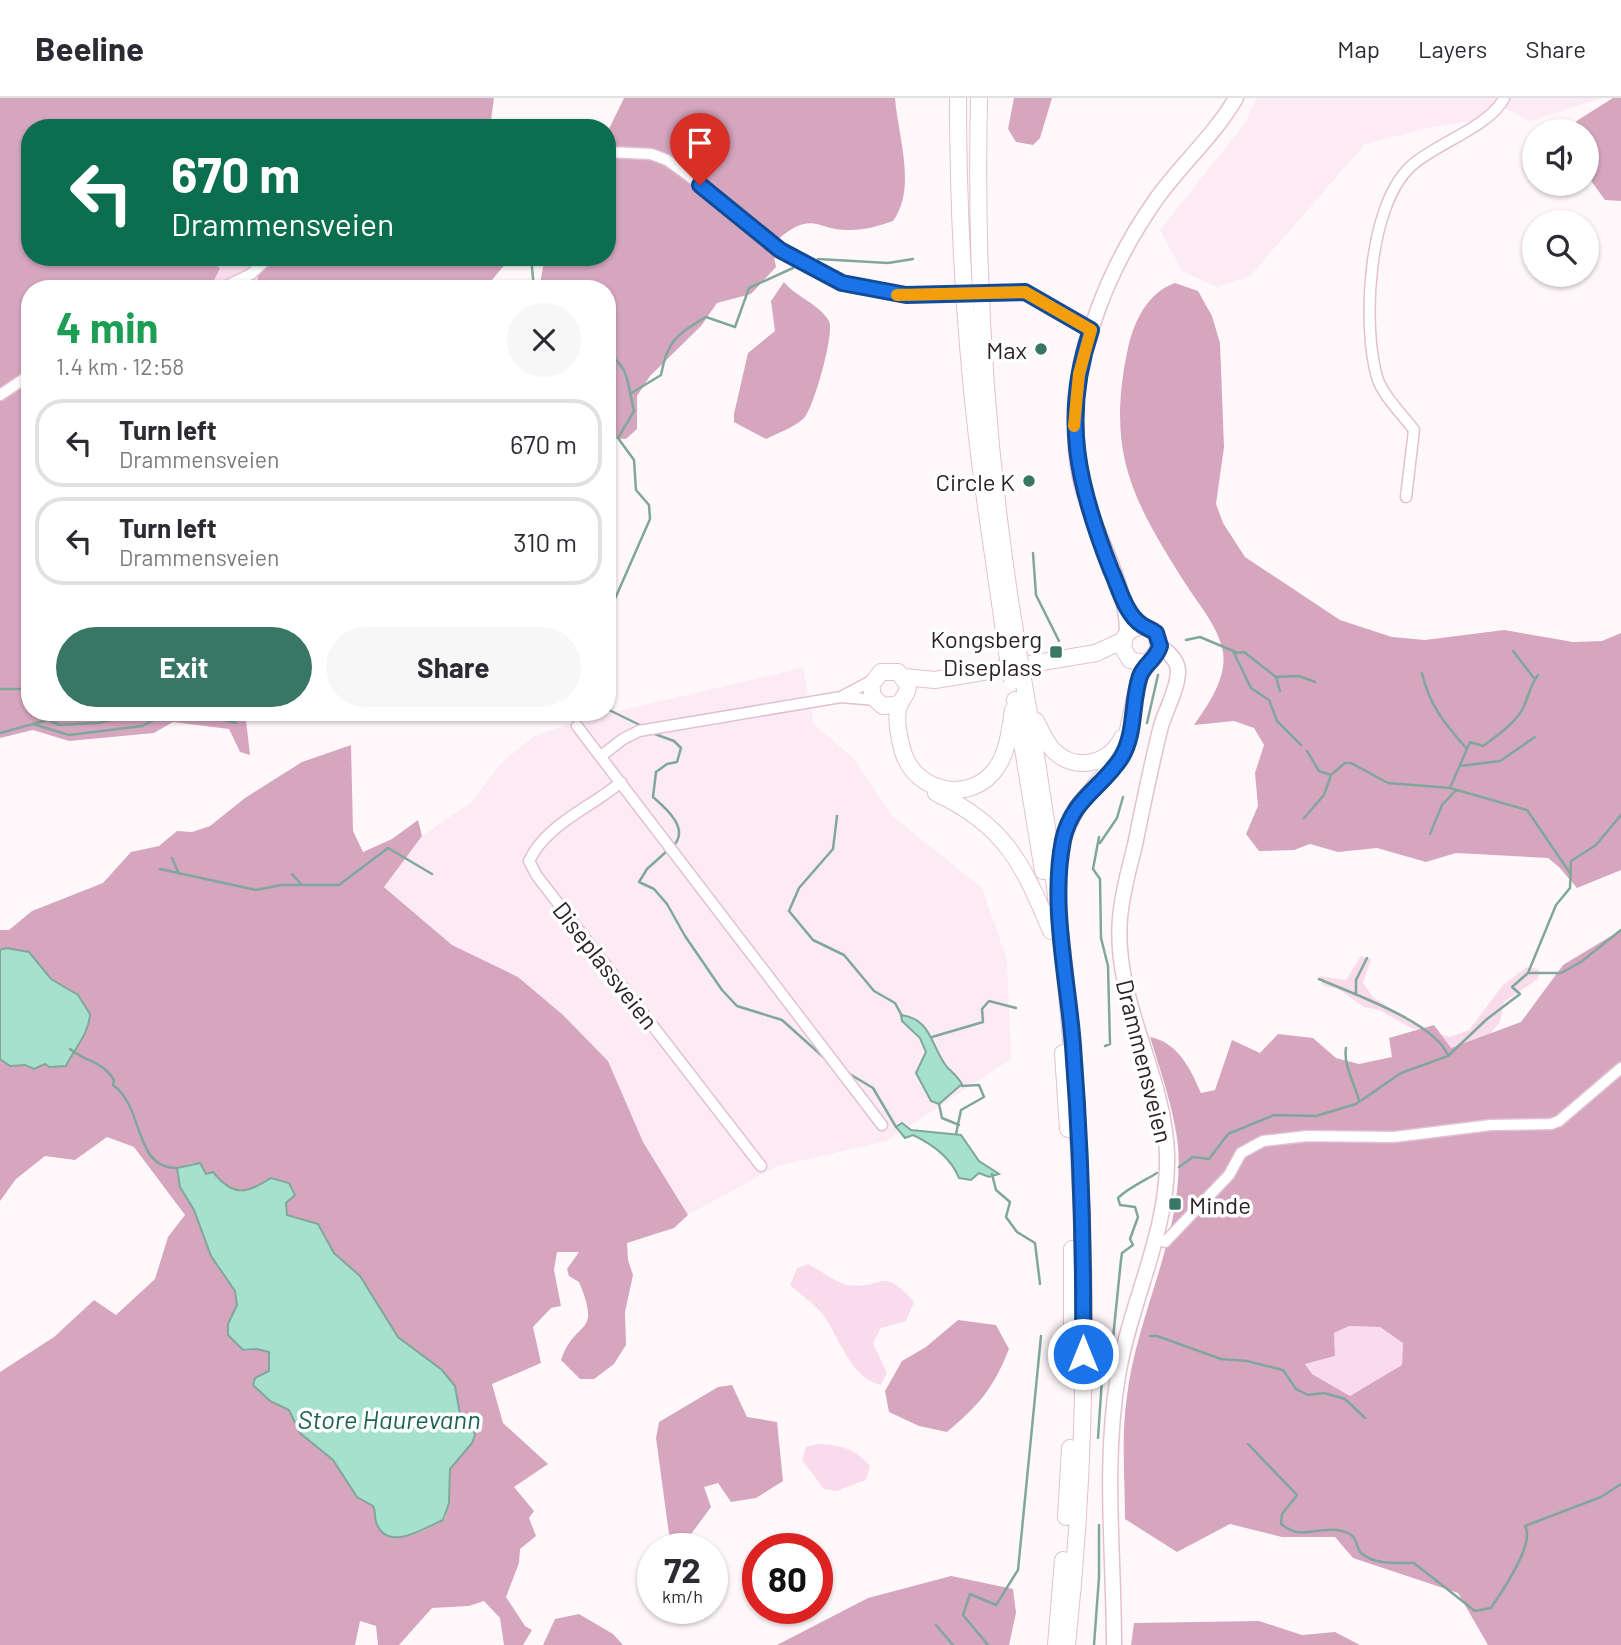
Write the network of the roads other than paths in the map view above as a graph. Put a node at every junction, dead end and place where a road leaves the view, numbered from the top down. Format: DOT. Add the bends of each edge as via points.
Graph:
graph roads {
  1 [pos="958,98"];
  2 [pos="978,98"];
  3 [pos="1236,98"];
  4 [pos="1504,98"];
  5 [pos="616,152"];
  6 [pos="259,266"];
  7 [pos="238,280"];
  8 [pos="1091,330"];
  9 [pos="21,381"];
  10 [pos="0,395"];
  11 [pos="1406,498"];
  12 [pos="1125,603"];
  13 [pos="1143,627"];
  14 [pos="1011,641"];
  15 [pos="1138,651"];
  16 [pos="904,677"];
  17 [pos="873,680"];
  18 [pos="935,680"];
  19 [pos="1019,690"];
  20 [pos="841,696"];
  21 [pos="903,699"];
  22 [pos="879,703"];
  23 [pos="577,726"];
  24 [pos="601,756"];
  25 [pos="621,782"];
  26 [pos="1056,886"];
  27 [pos="1051,931"];
  28 [pos="1621,1068"];
  29 [pos="882,1125"];
  30 [pos="761,1166"];
  31 [pos="1160,1240"];
  32 [pos="1056,1645"];
  33 [pos="1067,1645"];
  34 [pos="1114,1645"];
  1 -- 14 [label="highway" via="967,336 986,510"];
  2 -- 14 [label="highway" via="983,324"];
  3 -- 8 [label="main road" via="1149,211"];
  4 -- 11 [label="street" via="1494,112 1410,167 1391,195 1376,249 1368,293 1369,331 1377,380 1414,429"];
  5 -- 8 [label="street, bridge" via="651,154 667,160 780,250 824,276 884,293 1003,290 1032,294"];
  6 -- 7 [label="street"];
  8 -- 12 [label="main road" via="1076,394 1076,453 1087,505"];
  9 -- 10 [label="street"];
  12 -- 13 [label="main road"];
  12 -- 15 [label="main road"];
  13 -- 15 [label="highway"];
  13 -- 15 [label="highway" via="1156,633"];
  14 -- 19 [label="highway, bridge"];
  15 -- 18 [label="highway" via="1096,653"];
  15 -- 19 [label="highway" via="1126,728 1118,745 1103,759 1084,764 1062,757 1048,744"];
  15 -- 26 [label="highway" via="1139,678 1123,753 1073,814 1064,835"];
  15 -- 31 [label="main road, Drammensveien" via="1171,665 1175,686 1156,748 1124,892 1119,939 1128,998 1166,1140"];
  16 -- 17 [label="highway" via="888,670"];
  16 -- 18 [label="highway"];
  16 -- 21 [label="highway"];
  17 -- 20 [label="street"];
  17 -- 22 [label="highway" via="871,689"];
  18 -- 21 [label="highway"];
  19 -- 21 [label="highway" via="998,767 984,781 959,790 933,786 910,767 902,745"];
  19 -- 26 [label="highway"];
  19 -- 27 [label="highway"];
  20 -- 22 [label="street"];
  20 -- 24 [label="street" via="639,732"];
  21 -- 22 [label="highway"];
  22 -- 27 [label="highway" via="909,774 971,812 1002,838 1029,878"];
  23 -- 24 [label="street"];
  24 -- 25 [label="street"];
  25 -- 29 [label="street"];
  25 -- 30 [label="street, Diseplassveien" via="551,833 529,861"];
  26 -- 33 [label="highway" via="1077,1096 1083,1254 1081,1453"];
  27 -- 32 [label="highway" via="1064,1071 1072,1256 1070,1453"];
  28 -- 31 [label="street" via="1551,1124 1481,1126 1394,1137 1279,1138 1251,1146 1228,1175"];
  31 -- 34 [label="main road, Drammensveien" via="1122,1353 1114,1402 1109,1478"];
}
